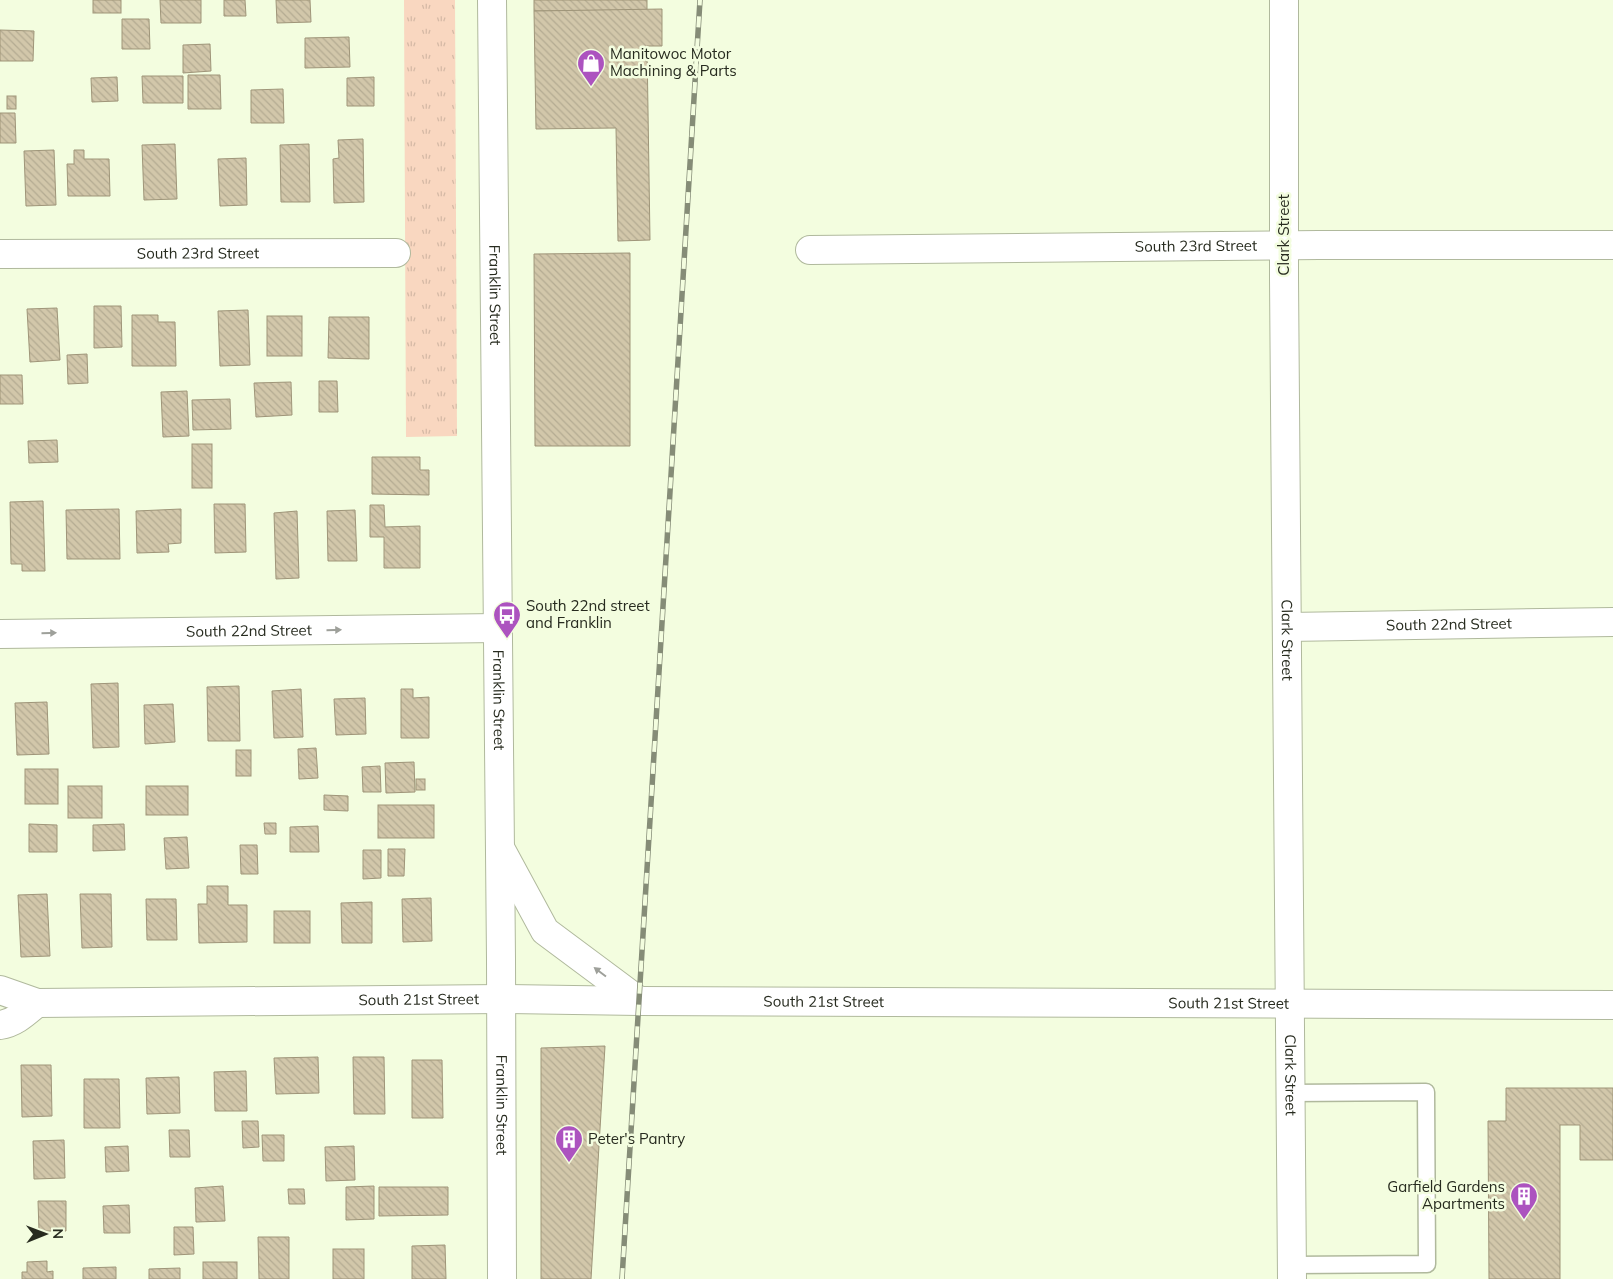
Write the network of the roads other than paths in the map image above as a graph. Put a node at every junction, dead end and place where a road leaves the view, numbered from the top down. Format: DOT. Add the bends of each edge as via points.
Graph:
graph roads {
  1 [pos="492,0"];
  2 [pos="1284,0"];
  3 [pos="1284,245"];
  4 [pos="1613,245"];
  5 [pos="810,250"];
  6 [pos="396,253"];
  7 [pos="0,254"];
  8 [pos="1613,622"];
  9 [pos="1287,627"];
  10 [pos="498,628"];
  11 [pos="0,634"];
  12 [pos="500,848"];
  13 [pos="0,990"];
  14 [pos="502,999"];
  15 [pos="639,1002"];
  16 [pos="37,1003"];
  17 [pos="1289,1003"];
  18 [pos="1612,1004"];
  19 [pos="0,1025"];
  20 [pos="1290,1093"];
  21 [pos="1292,1272"];
  22 [pos="502,1279"];
  1 -- 10 [label="street, Franklin Street"];
  2 -- 3 [label="street, Clark Street"];
  3 -- 4 [label="street, South 23rd Street"];
  3 -- 5 [label="street, South 23rd Street"];
  3 -- 9 [label="street, Clark Street"];
  6 -- 7 [label="street, South 23rd Street"];
  8 -- 9 [label="street, South 22nd Street"];
  9 -- 17 [label="street, Clark Street"];
  11 -- 10 [label="street, South 22nd Street, one-way"];
  10 -- 12 [label="street, Franklin Street"];
  12 -- 14 [label="street, Franklin Street"];
  15 -- 12 [label="street, one-way" via="545,931"];
  13 -- 16 [label="street, South 21st Street"];
  14 -- 15 [label="street, South 21st Street"];
  14 -- 16 [label="street, South 21st Street"];
  14 -- 22 [label="street, Franklin Street"];
  15 -- 17 [label="street, South 21st Street"];
  16 -- 19 [label="street" via="16,1019"];
  17 -- 18 [label="street, South 21st Street"];
  17 -- 20 [label="street, Clark Street"];
  20 -- 21 [label="street, Clark Street"];
  20 -- 21 [label="lane" via="1426,1092 1427,1264"];
}
